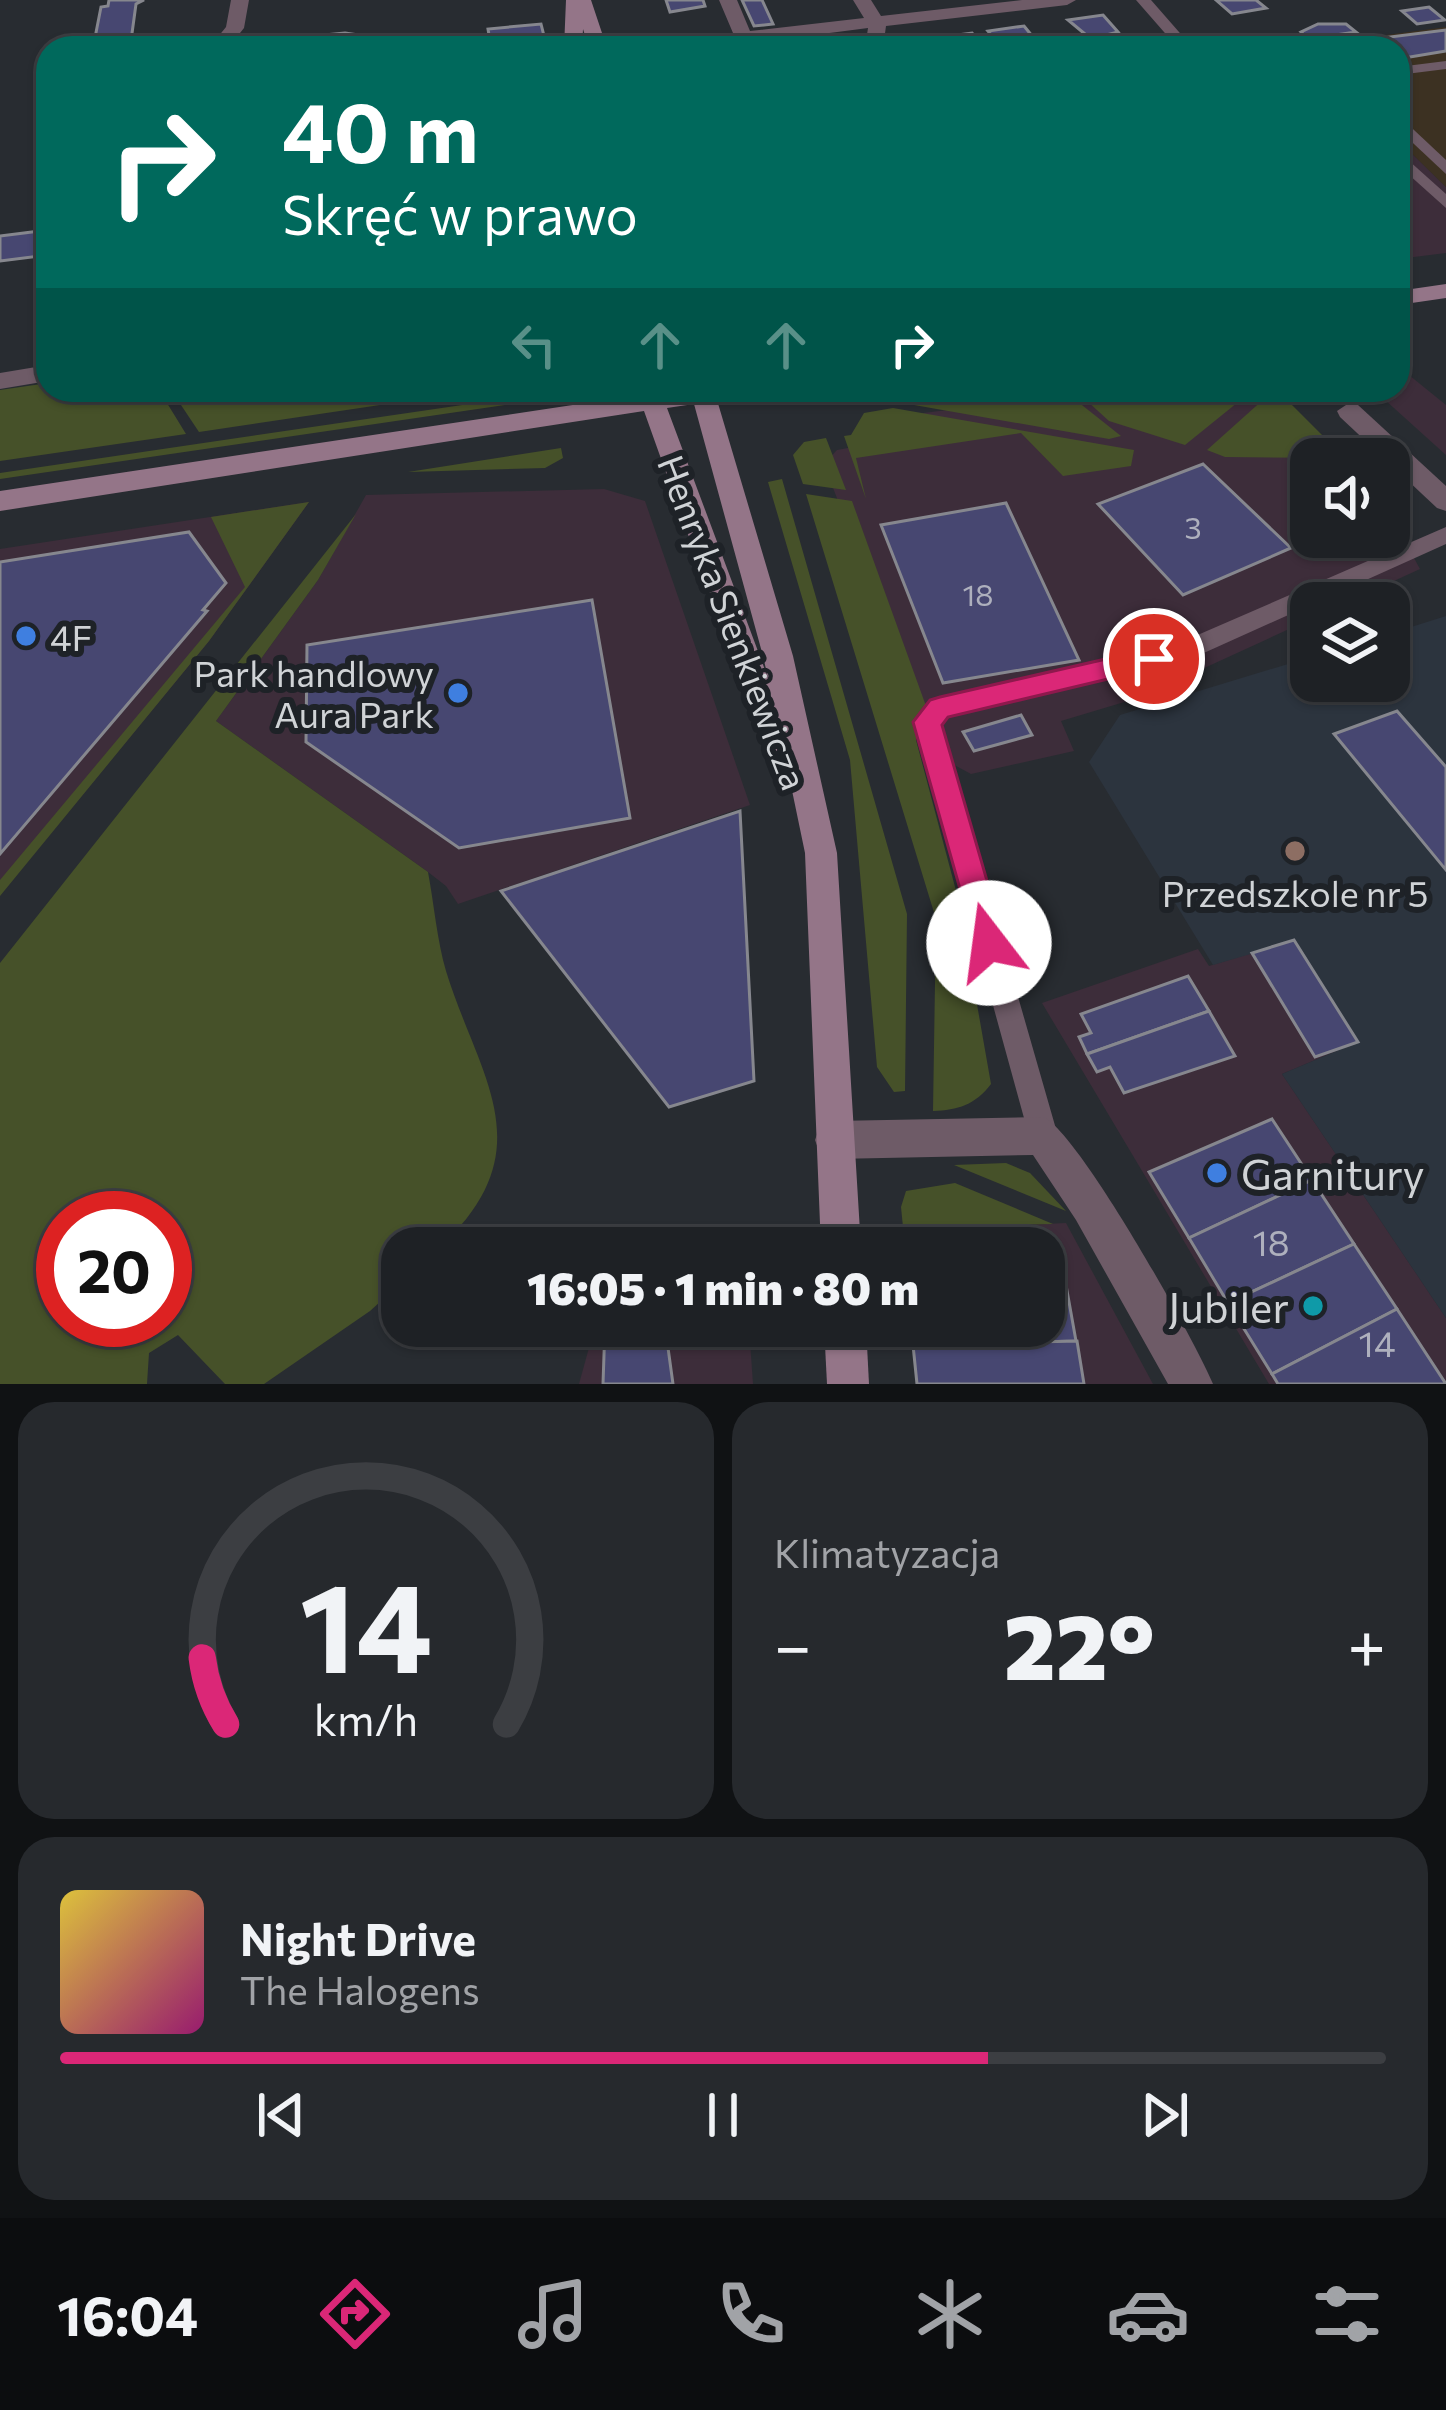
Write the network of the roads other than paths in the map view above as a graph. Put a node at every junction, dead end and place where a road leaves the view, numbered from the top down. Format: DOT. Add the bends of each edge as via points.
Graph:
graph roads {
  1 [pos="240,0"];
  2 [pos="579,0"];
  3 [pos="728,0"];
  4 [pos="862,0"];
  5 [pos="1067,0"];
  6 [pos="1143,0"];
  7 [pos="877,26"];
  8 [pos="228,36"];
  9 [pos="574,36"];
  10 [pos="593,36"];
  11 [pos="743,36"];
  12 [pos="775,36"];
  13 [pos="876,36"];
  14 [pos="1175,36"];
  15 [pos="1446,65"];
  16 [pos="1410,70"];
  17 [pos="1410,132"];
  18 [pos="1410,168"];
  19 [pos="1446,169"];
  20 [pos="1446,203"];
  21 [pos="1446,291"];
  22 [pos="1410,296"];
  23 [pos="36,376"];
  24 [pos="0,381"];
  25 [pos="607,402"];
  26 [pos="652,402"];
  27 [pos="714,402"];
  28 [pos="1349,411"];
  29 [pos="0,501"];
  30 [pos="1446,501"];
  31 [pos="1446,535"];
  32 [pos="821,853"];
  33 [pos="1043,1136"];
  34 [pos="835,1140"];
  35 [pos="840,1227"];
  36 [pos="846,1347"];
  37 [pos="848,1384"];
  38 [pos="1192,1384"];
  1 -- 8 [label="street"];
  2 -- 9 [label="street"];
  2 -- 10 [label="street"];
  3 -- 11 [label="street"];
  4 -- 7 [label="street"];
  5 -- 7 [label="street"];
  6 -- 14 [label="lane"];
  7 -- 12 [label="street"];
  7 -- 13 [label="street"];
  15 -- 16 [label="lane"];
  17 -- 19 [label="lane"];
  18 -- 20 [label="lane"];
  21 -- 22 [label="street"];
  23 -- 24 [label="street"];
  25 -- 29 [label="street"];
  26 -- 32 [label="street, Henryka Sienkiewicza"];
  27 -- 32 [label="street, Henryka Sienkiewicza"];
  28 -- 30 [label="street"];
  31 -- 33 [label="lane" via="1198,645 940,708 927,722"];
  32 -- 34 [label="street, Henryka Sienkiewicza"];
  33 -- 34 [label="street"];
  33 -- 38 [label="street"];
  34 -- 35 [label="street, Henryka Sienkiewicza"];
  36 -- 37 [label="street"];
}
